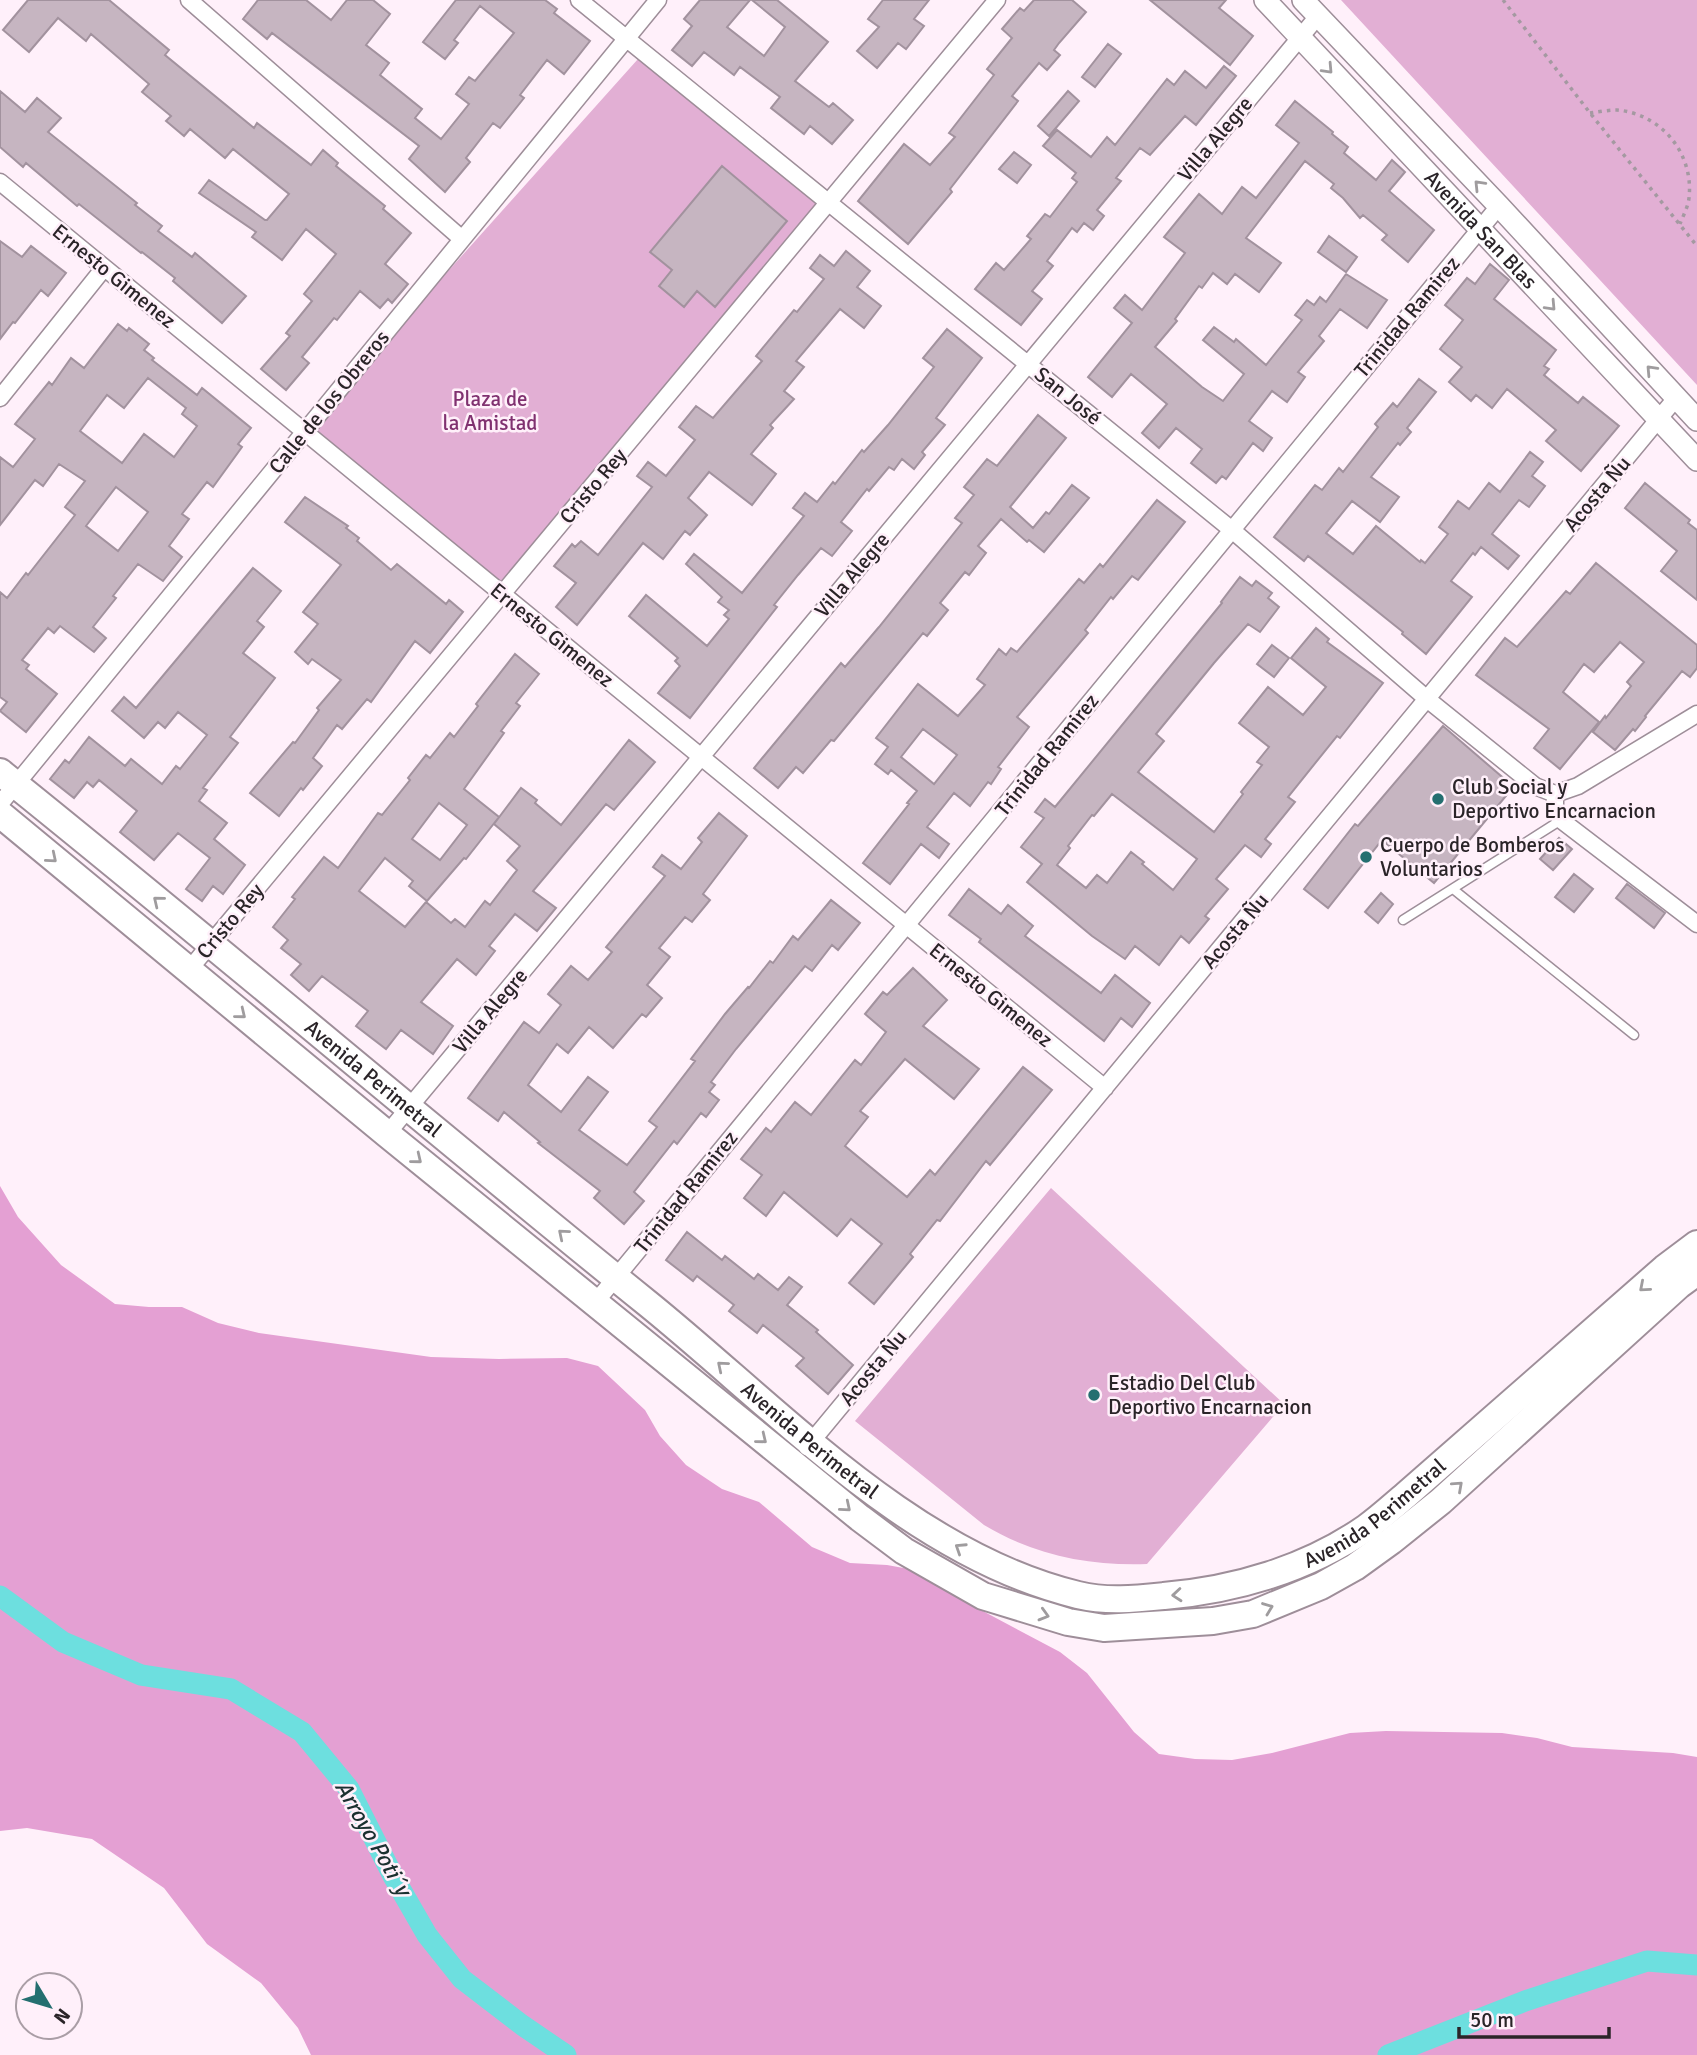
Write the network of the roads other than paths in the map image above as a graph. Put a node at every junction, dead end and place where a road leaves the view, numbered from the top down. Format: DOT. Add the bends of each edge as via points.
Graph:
graph roads {
  1 [pos="188,0"];
  2 [pos="579,0"];
  3 [pos="658,0"];
  4 [pos="997,0"];
  5 [pos="1265,0"];
  6 [pos="1310,8"];
  7 [pos="626,38"];
  8 [pos="1299,38"];
  9 [pos="0,183"];
  10 [pos="828,202"];
  11 [pos="1499,206"];
  12 [pos="1479,230"];
  13 [pos="462,239"];
  14 [pos="104,268"];
  15 [pos="1028,363"];
  16 [pos="0,398"];
  17 [pos="1676,398"];
  18 [pos="1658,420"];
  19 [pos="1697,420"];
  20 [pos="306,431"];
  21 [pos="1697,460"];
  22 [pos="1232,530"];
  23 [pos="502,594"];
  24 [pos="1427,699"];
  25 [pos="1697,714"];
  26 [pos="701,757"];
  27 [pos="5,787"];
  28 [pos="1555,794"];
  29 [pos="0,814"];
  30 [pos="1561,820"];
  31 [pos="1453,889"];
  32 [pos="1403,920"];
  33 [pos="1697,924"];
  34 [pos="906,925"];
  35 [pos="211,944"];
  36 [pos="188,971"];
  37 [pos="1634,1035"];
  38 [pos="1105,1088"];
  39 [pos="410,1107"];
  40 [pos="387,1134"];
  41 [pos="1697,1244"];
  42 [pos="1697,1272"];
  43 [pos="615,1278"];
  44 [pos="594,1304"];
  45 [pos="811,1442"];
  46 [pos="793,1464"];
  1 -- 13 [label="street"];
  2 -- 7 [label="street, San José"];
  3 -- 7 [label="street, Calle de los Obreros"];
  4 -- 10 [label="street, Cristo Rey"];
  5 -- 8 [label="street, Avenida San Blas"];
  6 -- 8 [label="street, Villa Alegre"];
  11 -- 6 [label="street, Avenida San Blas, one-way"];
  7 -- 10 [label="street, San José"];
  7 -- 13 [label="street, Calle de los Obreros"];
  8 -- 12 [label="street, Avenida San Blas, one-way"];
  8 -- 15 [label="street, Villa Alegre"];
  9 -- 14 [label="street, Ernesto Gimenez"];
  10 -- 15 [label="street, San José"];
  10 -- 23 [label="street, Cristo Rey"];
  11 -- 12 [label="street, Trinidad Ramirez"];
  17 -- 11 [label="street, Avenida San Blas, one-way"];
  12 -- 18 [label="street, Avenida San Blas, one-way"];
  12 -- 22 [label="street, Trinidad Ramirez"];
  13 -- 20 [label="street, Calle de los Obreros"];
  14 -- 16 [label="street"];
  14 -- 20 [label="street, Ernesto Gimenez"];
  15 -- 22 [label="street, San José"];
  15 -- 26 [label="street, Villa Alegre"];
  17 -- 18 [label="street, Acosta Ñu"];
  17 -- 19 [label="street, Avenida San Blas"];
  18 -- 21 [label="street, Avenida San Blas"];
  18 -- 24 [label="street, Acosta Ñu"];
  20 -- 23 [label="street, Ernesto Gimenez"];
  20 -- 27 [label="street, Calle de los Obreros"];
  22 -- 24 [label="street, San José"];
  22 -- 34 [label="street, Trinidad Ramirez"];
  23 -- 26 [label="street, Ernesto Gimenez"];
  23 -- 35 [label="street, Cristo Rey"];
  24 -- 28 [label="street, San José" via="1535,786"];
  24 -- 38 [label="street, Acosta Ñu"];
  25 -- 28 [label="street" via="1577,786"];
  26 -- 34 [label="street, Ernesto Gimenez"];
  26 -- 39 [label="street, Villa Alegre"];
  35 -- 27 [label="main road, Avenida Perimetral, one-way"];
  28 -- 30 [label="street" via="1555,810"];
  29 -- 36 [label="main road, Avenida Perimetral, one-way"];
  30 -- 31 [label="lane"];
  30 -- 33 [label="street"];
  31 -- 32 [label="lane"];
  31 -- 37 [label="lane"];
  34 -- 38 [label="street, Ernesto Gimenez"];
  34 -- 43 [label="street, Trinidad Ramirez"];
  35 -- 36 [label="street, Cristo Rey"];
  35 -- 39 [label="main road, Avenida Perimetral"];
  36 -- 40 [label="main road, Avenida Perimetral, one-way"];
  38 -- 45 [label="street, Acosta Ñu"];
  39 -- 40 [label="street, Villa Alegre"];
  43 -- 39 [label="main road, Avenida Perimetral, one-way"];
  40 -- 44 [label="main road, Avenida Perimetral, one-way"];
  41 -- 45 [label="main road, Avenida Perimetral, one-way" via="1367,1527 1301,1564 1204,1593 1117,1601 1079,1595 1001,1570 969,1555 886,1500"];
  46 -- 42 [label="main road, Avenida Perimetral, one-way" via="904,1551 983,1596 1021,1609 1104,1628 1253,1614 1321,1586 1391,1541"];
  43 -- 44 [label="street, Trinidad Ramirez"];
  45 -- 43 [label="main road, Avenida Perimetral, one-way"];
  44 -- 46 [label="main road, Avenida Perimetral, one-way"];
  45 -- 46 [label="street, Acosta Ñu"];
}
